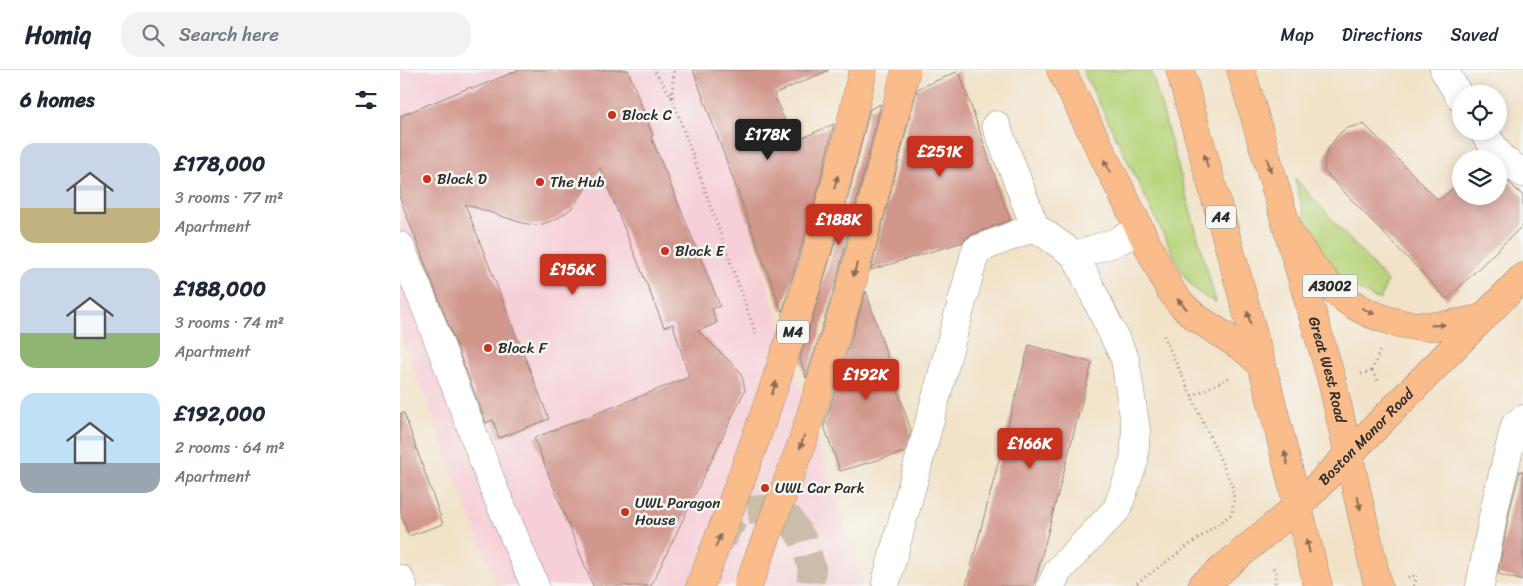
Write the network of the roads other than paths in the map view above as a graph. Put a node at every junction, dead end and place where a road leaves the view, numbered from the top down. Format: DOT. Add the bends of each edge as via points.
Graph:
graph roads {
  1 [pos="863,70"];
  2 [pos="906,70"];
  3 [pos="1061,70"];
  4 [pos="1180,70"];
  5 [pos="1241,70"];
  6 [pos="1444,70"];
  7 [pos="1453,85"];
  8 [pos="996,125"];
  9 [pos="1489,140"];
  10 [pos="1523,174"];
  11 [pos="1035,227"];
  12 [pos="1287,228"];
  13 [pos="1138,230"];
  14 [pos="400,246"];
  15 [pos="1075,255"];
  16 [pos="1523,277"];
  17 [pos="1483,318"];
  18 [pos="1262,365"];
  19 [pos="1523,419"];
  20 [pos="1348,455"];
  21 [pos="1298,505"];
  22 [pos="400,580"];
  23 [pos="886,582"];
  24 [pos="402,586"];
  25 [pos="535,586"];
  26 [pos="700,586"];
  27 [pos="748,586"];
  28 [pos="1051,586"];
  29 [pos="1202,586"];
  30 [pos="1318,586"];
  31 [pos="1378,586"];
  32 [pos="1480,586"];
  26 -- 1 [label="main road, M4, one-way" via="782,365 831,201"];
  2 -- 27 [label="main road, M4, one-way, bridge" via="852,283 802,443"];
  13 -- 3 [label="main road, one-way"];
  18 -- 4 [label="main road, A4, one-way"];
  5 -- 12 [label="main road, Great West Road, one-way"];
  6 -- 7 [label="lane"];
  8 -- 11 [label="lane"];
  9 -- 10 [label="lane" via="1502,159"];
  11 -- 15 [label="lane"];
  11 -- 23 [label="lane" via="976,250"];
  12 -- 17 [label="main road, A3002, one-way" via="1307,261 1328,285 1373,314 1393,322 1437,326"];
  12 -- 20 [label="main road, Great West Road" via="1332,381"];
  13 -- 15 [label="lane" via="1114,243"];
  18 -- 13 [label="main road, one-way" via="1180,303"];
  14 -- 25 [label="lane"];
  15 -- 28 [label="lane" via="1125,359 1136,430 1134,461 1117,509 1058,571"];
  16 -- 17 [label="main road, Boston Manor Road"];
  17 -- 20 [label="main road, Boston Manor Road"];
  21 -- 18 [label="main road, A4, one-way"];
  19 -- 32 [label="lane" via="1515,426 1508,452"];
  20 -- 21 [label="main road, Boston Manor Road"];
  20 -- 31 [label="main road, Great West Road, one-way"];
  21 -- 29 [label="main road, Boston Manor Road"];
  30 -- 21 [label="main road, A4, one-way"];
  22 -- 24 [label="lane"];
}
